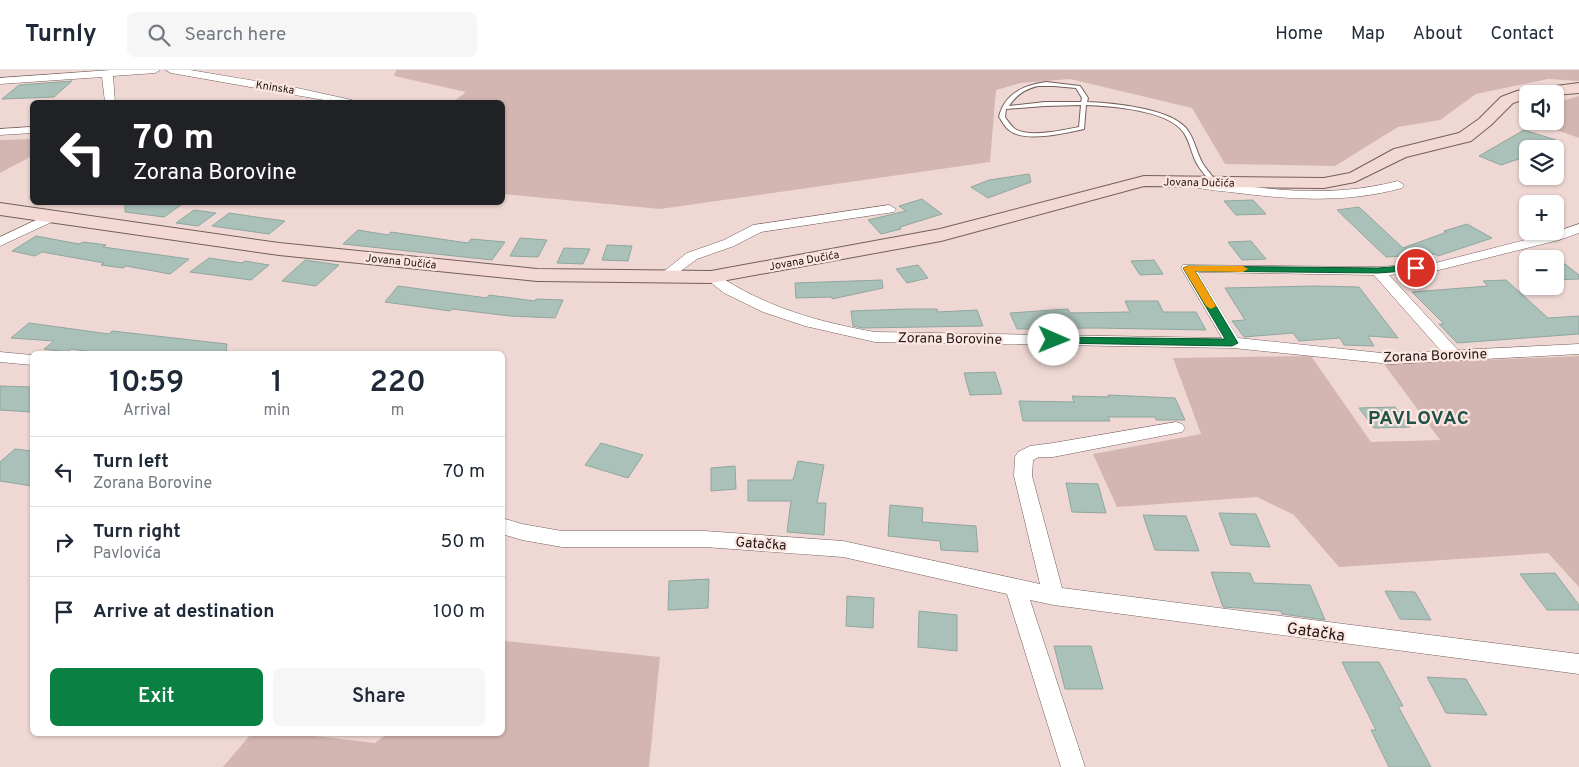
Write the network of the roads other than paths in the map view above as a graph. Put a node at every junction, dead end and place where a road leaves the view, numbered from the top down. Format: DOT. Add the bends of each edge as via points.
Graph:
graph roads {
  1 [pos="155,70"];
  2 [pos="171,70"];
  3 [pos="107,74"];
  4 [pos="0,80"];
  5 [pos="1579,88"];
  6 [pos="110,100"];
  7 [pos="340,100"];
  8 [pos="1083,104"];
  9 [pos="1004,108"];
  10 [pos="30,130"];
  11 [pos="0,132"];
  12 [pos="1174,182"];
  13 [pos="1214,182"];
  14 [pos="1398,185"];
  15 [pos="0,209"];
  16 [pos="889,209"];
  17 [pos="53,216"];
  18 [pos="1579,228"];
  19 [pos="0,242"];
  20 [pos="1378,271"];
  21 [pos="665,276"];
  22 [pos="711,277"];
  23 [pos="1232,343"];
  24 [pos="1579,349"];
  25 [pos="1453,355"];
  26 [pos="0,357"];
  27 [pos="30,360"];
  28 [pos="1176,428"];
  29 [pos="505,527"];
  30 [pos="1016,588"];
  31 [pos="1054,596"];
  32 [pos="1579,664"];
  33 [pos="1073,767"];
  1 -- 3 [label="street"];
  2 -- 7 [label="street, Kninska"];
  3 -- 4 [label="street"];
  3 -- 6 [label="street"];
  5 -- 13 [label="main road, Jovana Dučića" via="1522,94 1507,100 1465,136 1400,153 1355,177 1324,183"];
  8 -- 9 [label="lane"];
  8 -- 9 [label="lane" via="1085,98 1078,87 1057,82 1027,88 1015,94"];
  8 -- 9 [label="lane" via="1082,128 1050,133 1020,134 1011,130 1002,118"];
  8 -- 13 [label="lane" via="1143,110 1182,127 1190,137 1200,165"];
  10 -- 11 [label="street"];
  12 -- 13 [label="main road, Jovana Dučića"];
  12 -- 14 [label="street" via="1300,196 1348,194"];
  12 -- 22 [label="main road, Jovana Dučića" via="1122,186 941,235"];
  15 -- 17 [label="main road, Jovana Dučića"];
  16 -- 21 [label="street" via="758,228 692,256"];
  17 -- 19 [label="street"];
  17 -- 21 [label="main road, Jovana Dučića" via="280,249 537,275"];
  18 -- 20 [label="street" via="1459,262"];
  20 -- 23 [label="street" via="1188,268"];
  20 -- 25 [label="street"];
  21 -- 22 [label="main road, Jovana Dučića"];
  22 -- 23 [label="street, Zorana Borovine" via="742,296 794,318 875,337"];
  23 -- 25 [label="street, Zorana Borovine" via="1391,359"];
  24 -- 25 [label="street, Zorana Borovine"];
  26 -- 27 [label="street"];
  28 -- 31 [label="street" via="1036,451 1024,457 1023,476"];
  29 -- 30 [label="street, Gatačka" via="562,540 705,540 843,549"];
  30 -- 31 [label="street, Gatačka"];
  30 -- 33 [label="street"];
  31 -- 32 [label="street, Gatačka"];
}
